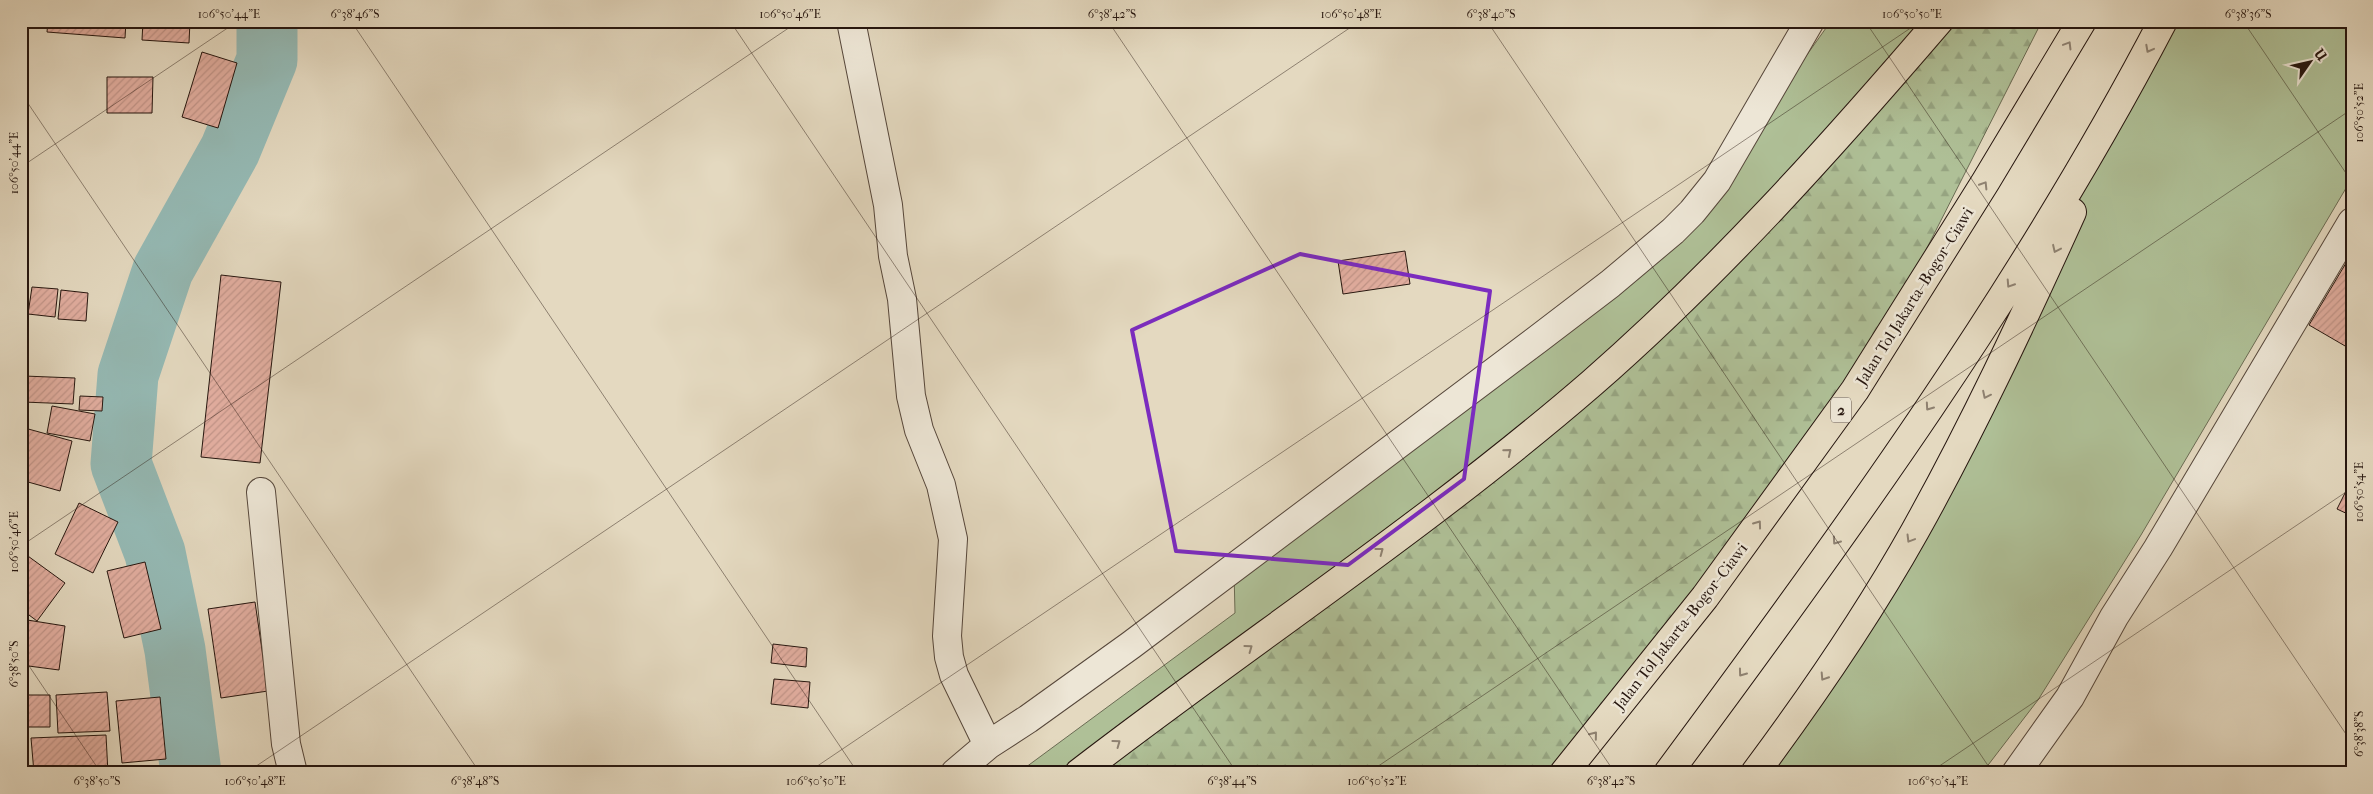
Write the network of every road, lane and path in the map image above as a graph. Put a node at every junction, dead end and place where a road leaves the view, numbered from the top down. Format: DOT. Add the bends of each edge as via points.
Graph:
graph roads {
  1 [pos="851,21"];
  2 [pos="1810,21"];
  3 [pos="1939,21"];
  4 [pos="2082,21"];
  5 [pos="2163,21"];
  6 [pos="2134,77"];
  7 [pos="2352,222"];
  8 [pos="261,492"];
  9 [pos="988,745"];
  10 [pos="293,773"];
  11 [pos="955,773"];
  12 [pos="1078,773"];
  13 [pos="1564,773"];
  14 [pos="1668,773"];
  15 [pos="1755,773"];
  16 [pos="2016,773"];
  1 -- 9 [label="street" via="888,205 893,256 902,299 911,396 919,430 950,518 953,539 947,636 950,657 954,675"];
  2 -- 9 [label="street" via="1717,180 1692,212 1666,237 1546,334 1131,646"];
  12 -- 3 [label="highway, one-way" via="1484,473 1592,383 1646,334 1781,199"];
  13 -- 4 [label="highway, Jalan Tol Jakarta–Bogor–Ciawi / 2, one-way" via="1706,597 1855,390"];
  5 -- 6 [label="highway, one-way"];
  6 -- 14 [label="highway, one-way" via="1966,353 1789,609"];
  6 -- 15 [label="highway, one-way" via="2018,330 1915,531 1805,706"];
  7 -- 16 [label="street" via="2114,617 2070,697"];
  8 -- 10 [label="street" via="286,744"];
  9 -- 11 [label="street"];
}
